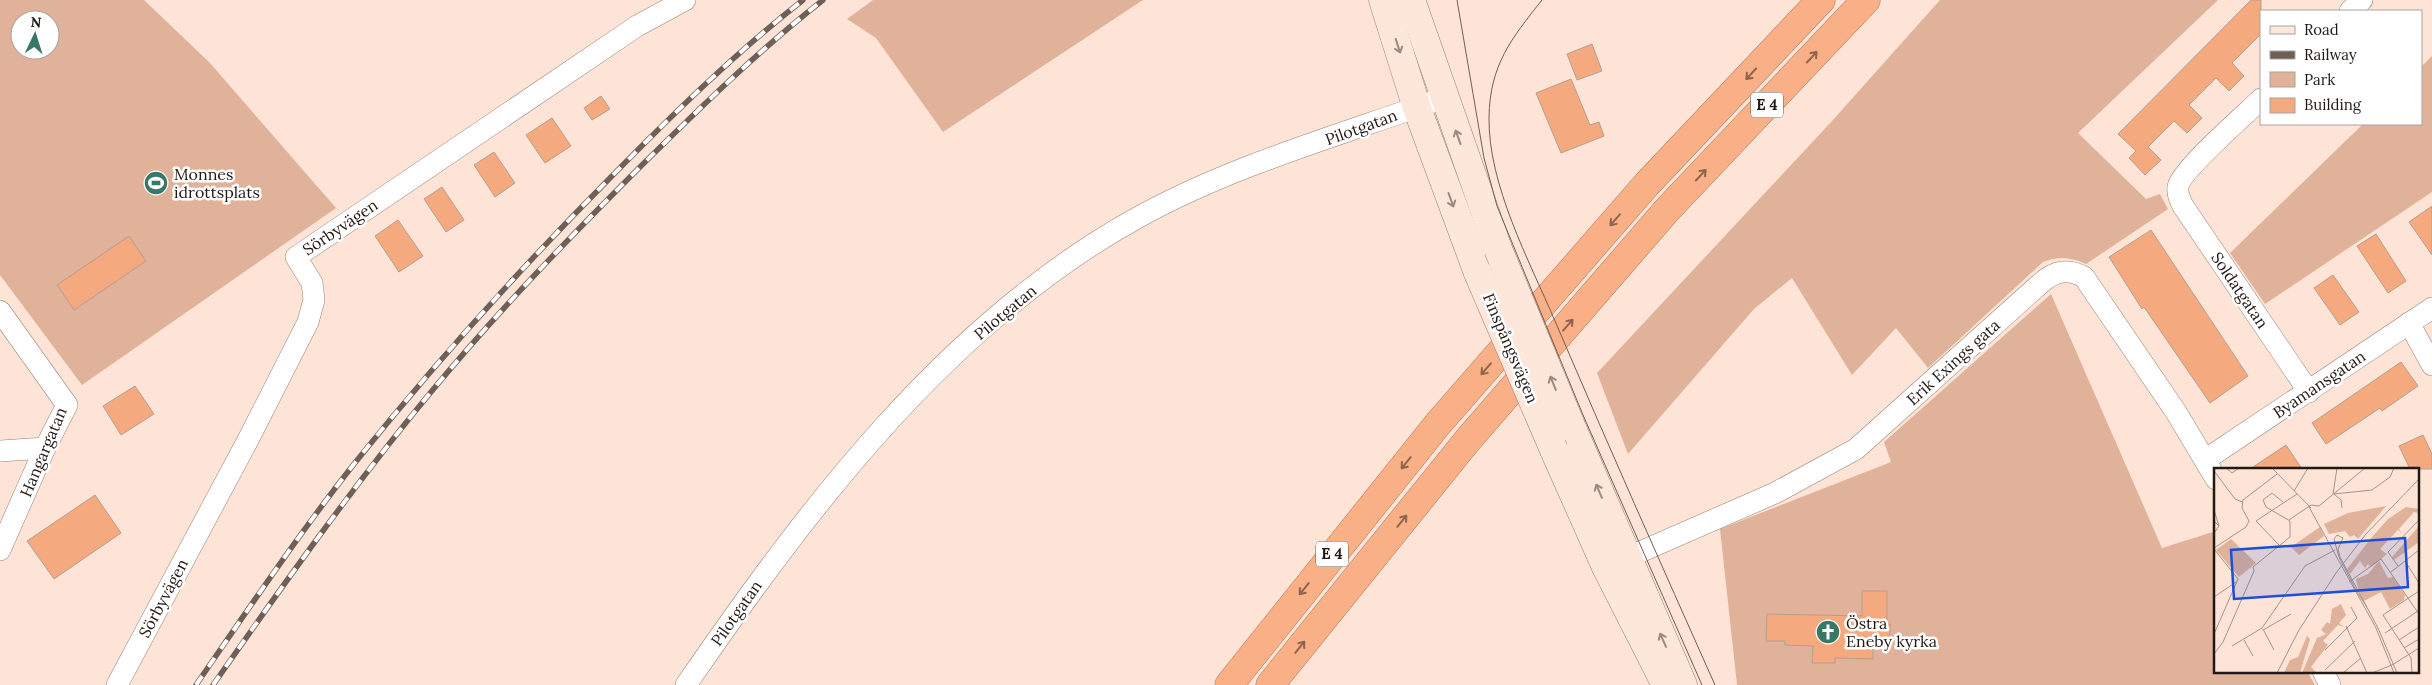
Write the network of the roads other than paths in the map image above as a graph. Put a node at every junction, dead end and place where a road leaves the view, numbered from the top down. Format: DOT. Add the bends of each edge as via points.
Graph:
graph roads {
  1 [pos="685,0"];
  2 [pos="1383,0"];
  3 [pos="1411,0"];
  4 [pos="1821,0"];
  5 [pos="1866,0"];
  6 [pos="2362,0"];
  7 [pos="2351,10"];
  8 [pos="1444,98"];
  9 [pos="2260,100"];
  10 [pos="1417,108"];
  11 [pos="2432,308"];
  12 [pos="0,310"];
  13 [pos="2409,323"];
  14 [pos="2432,365"];
  15 [pos="2309,392"];
  16 [pos="45,448"];
  17 [pos="0,451"];
  18 [pos="2205,460"];
  19 [pos="2214,476"];
  20 [pos="0,550"];
  21 [pos="1616,562"];
  22 [pos="2324,672"];
  23 [pos="117,685"];
  24 [pos="686,685"];
  25 [pos="1229,685"];
  26 [pos="1270,685"];
  27 [pos="1666,685"];
  28 [pos="1683,685"];
  29 [pos="2330,685"];
  1 -- 23 [label="street, Sörbyvägen" via="637,26 296,257 312,283 314,300 308,322"];
  2 -- 10 [label="main road, Finspångsvägen, one-way"];
  3 -- 8 [label="main road, Finspångsvägen"];
  4 -- 25 [label="highway, E 4, one-way" via="1648,184 1437,425"];
  26 -- 5 [label="highway, E 4, one-way" via="1467,441 1667,210"];
  6 -- 7 [label="street"];
  8 -- 10 [label="street, Pilotgatan"];
  21 -- 8 [label="main road, Finspångsvägen, one-way, bridge" via="1572,428 1498,248"];
  9 -- 15 [label="street, Soldatgatan" via="2189,169 2178,187 2179,197"];
  10 -- 21 [label="main road, Finspångsvägen, one-way, bridge" via="1478,273 1554,450"];
  10 -- 24 [label="street, Pilotgatan" via="1218,178 1138,218 1052,272 978,334 903,406 763,575"];
  11 -- 13 [label="street, Byamansgatan"];
  12 -- 16 [label="street, Hangargatan" via="67,405"];
  13 -- 14 [label="street"];
  13 -- 15 [label="street, Byamansgatan"];
  15 -- 18 [label="street, Byamansgatan"];
  16 -- 17 [label="street"];
  16 -- 20 [label="street, Hangargatan"];
  18 -- 19 [label="street, Erik Exings gata"];
  18 -- 21 [label="street, Erik Exings gata" via="2084,277 2060,271 2040,283 1856,449 1775,493"];
  21 -- 27 [label="main road, Finspångsvägen"];
  28 -- 21 [label="main road, Finspångsvägen, one-way"];
  22 -- 29 [label="street"];
}
